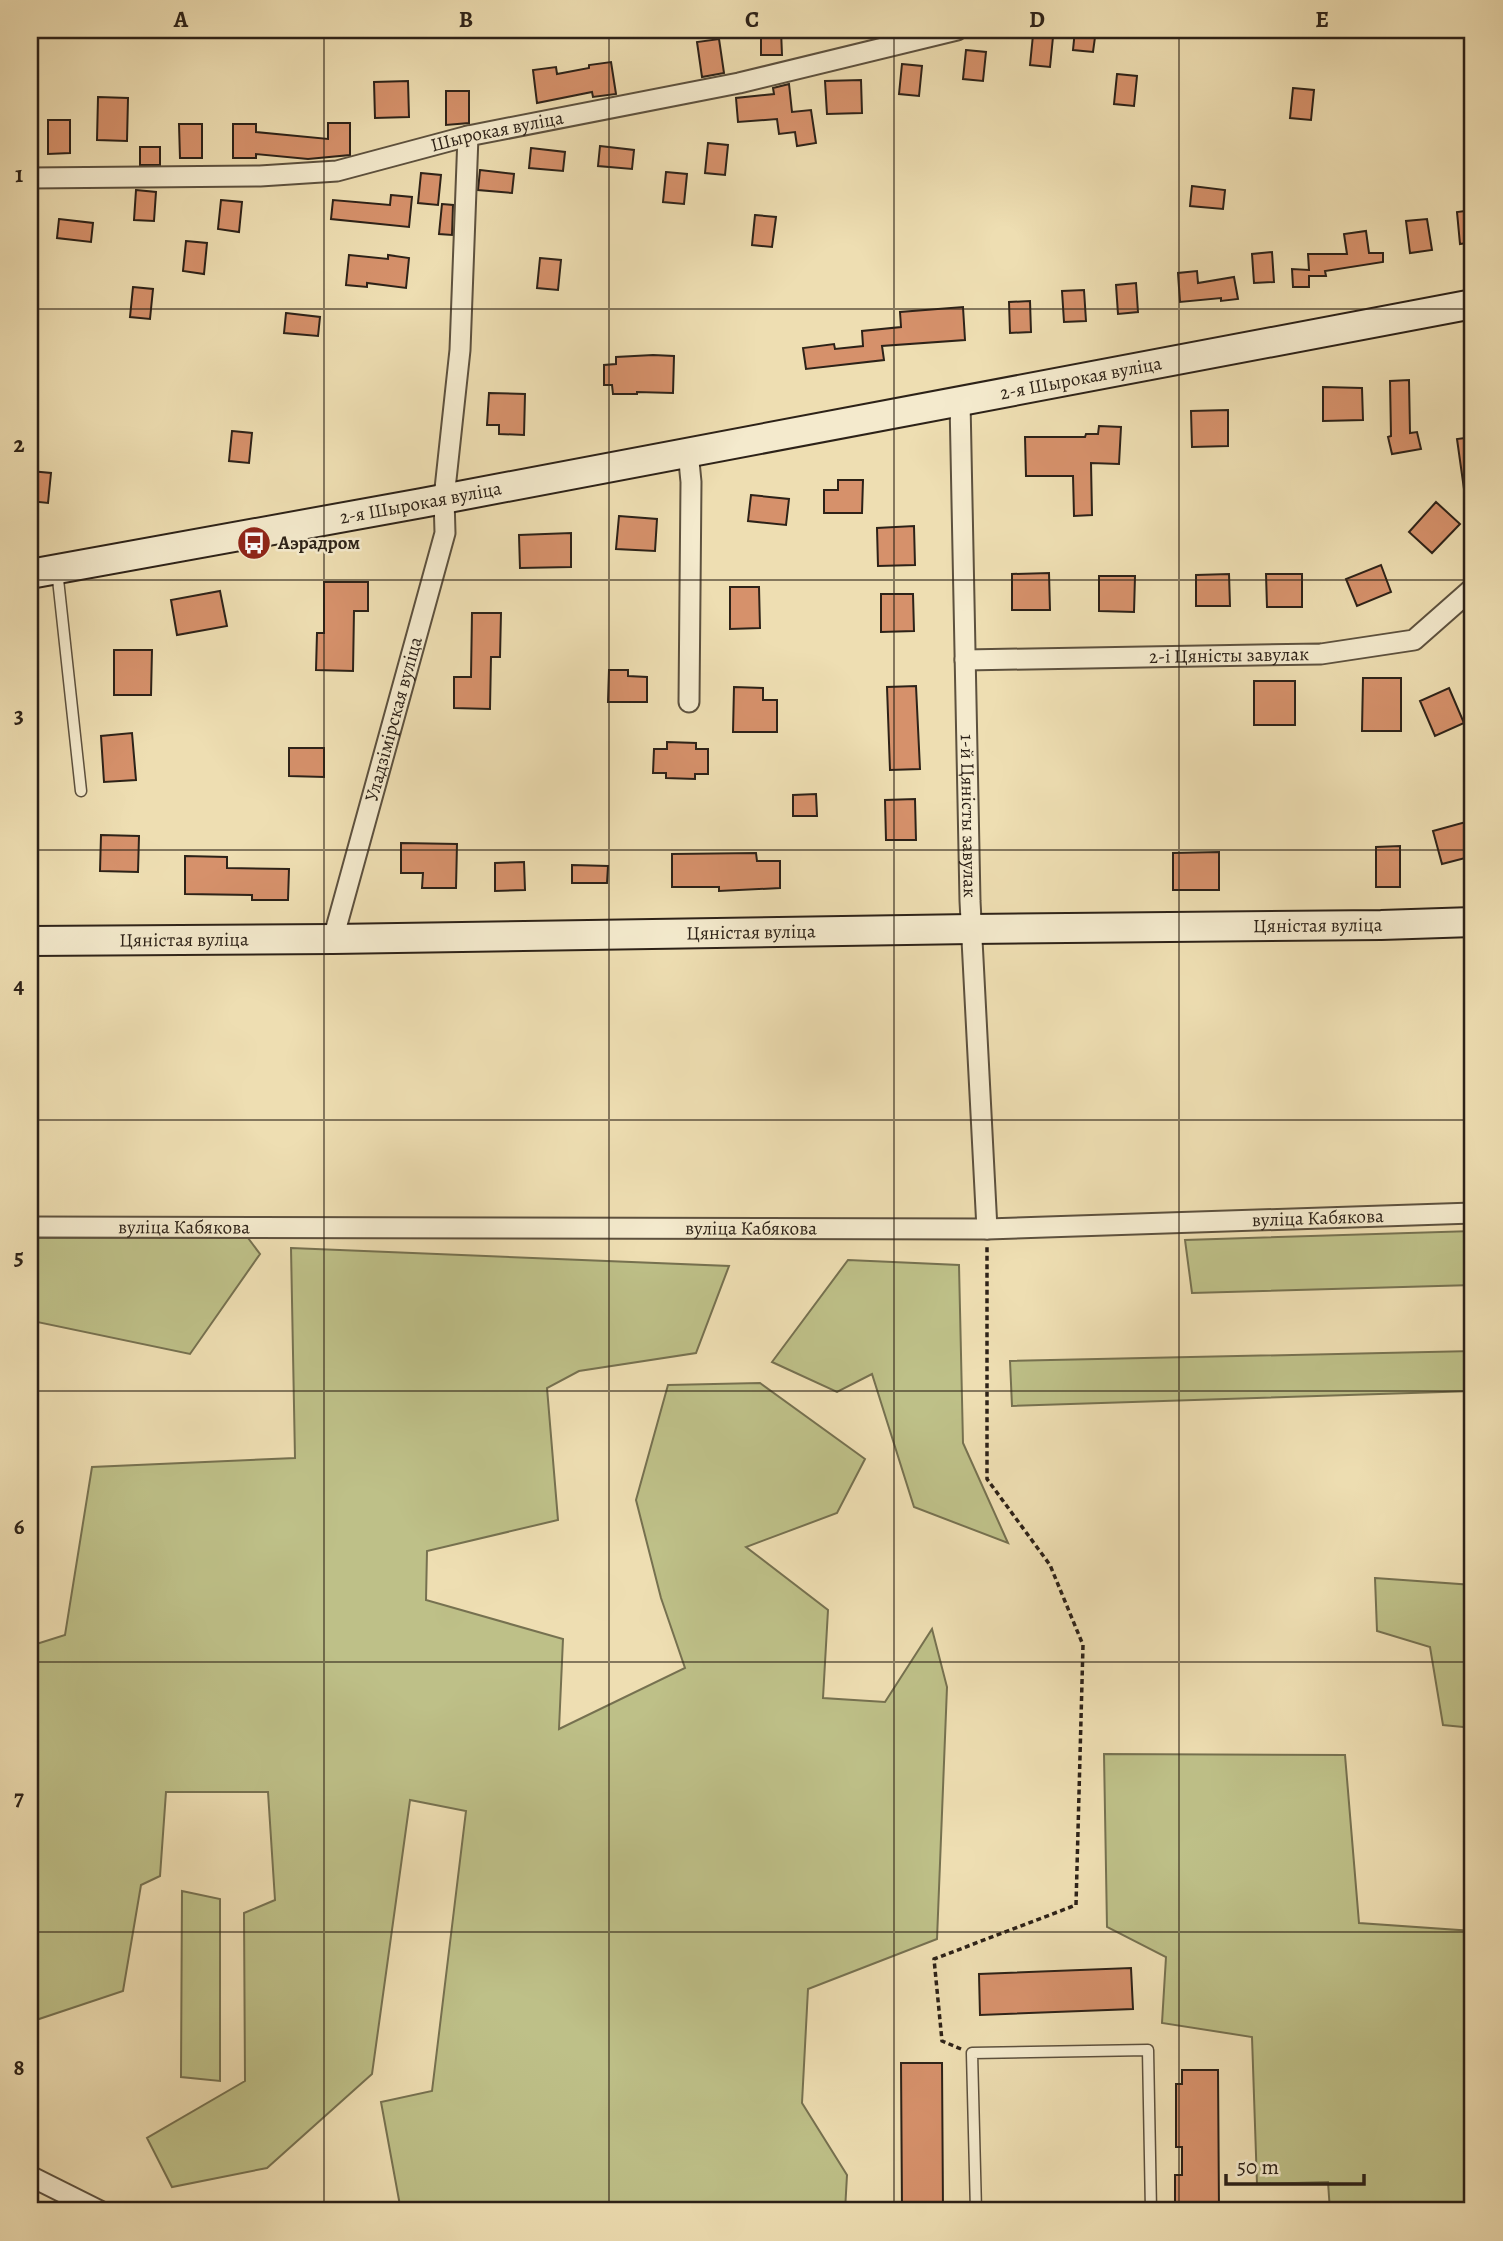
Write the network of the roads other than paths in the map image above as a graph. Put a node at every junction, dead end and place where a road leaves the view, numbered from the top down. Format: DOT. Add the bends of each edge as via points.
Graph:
graph roads {
  1 [pos="957,30"];
  2 [pos="468,136"];
  3 [pos="30,178"];
  4 [pos="1473,304"];
  5 [pos="960,401"];
  6 [pos="688,451"];
  7 [pos="444,498"];
  8 [pos="43,572"];
  9 [pos="1473,588"];
  10 [pos="965,660"];
  11 [pos="690,702"];
  12 [pos="81,791"];
  13 [pos="1473,922"];
  14 [pos="971,929"];
  15 [pos="333,939"];
  16 [pos="30,941"];
  17 [pos="1473,1213"];
  18 [pos="30,1227"];
  19 [pos="987,1229"];
  20 [pos="30,2176"];
  21 [pos="100,2211"];
  22 [pos="976,2211"];
  23 [pos="1151,2211"];
  1 -- 2 [label="street, Шырокая вуліца" via="739,83"];
  2 -- 3 [label="street, Шырокая вуліца" via="337,171"];
  2 -- 7 [label="street, Уладзімірская вуліца" via="460,350"];
  4 -- 5 [label="street, 2-я Шырокая вуліца"];
  5 -- 6 [label="street, 2-я Шырокая вуліца"];
  5 -- 10 [label="street, 1-й Цяністы завулак"];
  6 -- 7 [label="street, 2-я Шырокая вуліца"];
  6 -- 11 [label="street"];
  7 -- 8 [label="street, 2-я Шырокая вуліца"];
  7 -- 15 [label="street, Уладзімірская вуліца" via="445,533"];
  8 -- 12 [label="lane"];
  9 -- 10 [label="street, 2-і Цяністы завулак" via="1413,640 1321,654"];
  10 -- 14 [label="street, 1-й Цяністы завулак"];
  13 -- 14 [label="street, Цяністая вуліца"];
  14 -- 15 [label="street, Цяністая вуліца"];
  14 -- 19 [label="street, 1-й Цяністы завулак"];
  15 -- 16 [label="street, Цяністая вуліца"];
  17 -- 19 [label="street, вуліца Кабякова"];
  18 -- 19 [label="street, вуліца Кабякова"];
  20 -- 21 [label="street"];
  22 -- 23 [label="lane" via="972,2053 1148,2050"];
}
